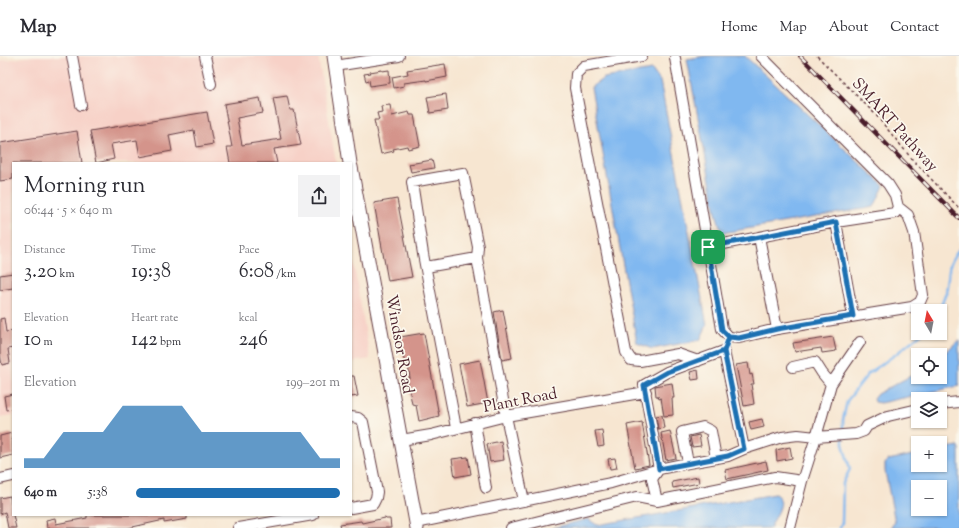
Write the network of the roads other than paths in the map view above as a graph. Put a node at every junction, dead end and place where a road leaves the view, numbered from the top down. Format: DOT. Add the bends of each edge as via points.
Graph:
graph roads {
  1 [pos="72,56"];
  2 [pos="205,56"];
  3 [pos="400,56"];
  4 [pos="642,56"];
  5 [pos="761,56"];
  6 [pos="674,57"];
  7 [pos="334,61"];
  8 [pos="211,84"];
  9 [pos="81,105"];
  10 [pos="350,162"];
  11 [pos="352,172"];
  12 [pos="898,207"];
  13 [pos="836,222"];
  14 [pos="759,237"];
  15 [pos="708,247"];
  16 [pos="477,258"];
  17 [pos="426,268"];
  18 [pos="853,316"];
  19 [pos="777,329"];
  20 [pos="729,337"];
  21 [pos="860,342"];
  22 [pos="724,351"];
  23 [pos="698,361"];
  24 [pos="793,367"];
  25 [pos="830,384"];
  26 [pos="646,392"];
  27 [pos="959,402"];
  28 [pos="947,403"];
  29 [pos="911,410"];
  30 [pos="506,416"];
  31 [pos="352,417"];
  32 [pos="475,423"];
  33 [pos="456,428"];
  34 [pos="816,437"];
  35 [pos="401,440"];
  36 [pos="744,449"];
  37 [pos="716,458"];
  38 [pos="688,463"];
  39 [pos="659,469"];
  40 [pos="12,476"];
  41 [pos="0,479"];
  42 [pos="802,481"];
  43 [pos="486,488"];
  44 [pos="524,501"];
  45 [pos="657,501"];
  46 [pos="352,508"];
  47 [pos="307,516"];
  48 [pos="416,526"];
  49 [pos="238,528"];
  50 [pos="512,528"];
  51 [pos="790,528"];
  1 -- 9 [label="street"];
  2 -- 8 [label="street"];
  3 -- 7 [label="street"];
  4 -- 23 [label="street" via="584,66 576,74 575,88 626,352 631,360 640,361 678,354"];
  5 -- 12 [label="street" via="888,184 895,195"];
  6 -- 15 [label="street"];
  7 -- 10 [label="main road"];
  11 -- 35 [label="main road, Windsor Road"];
  12 -- 13 [label="street" via="895,213"];
  12 -- 18 [label="street" via="908,215 914,232 923,296 920,302 912,307"];
  13 -- 14 [label="street"];
  13 -- 18 [label="street"];
  14 -- 15 [label="street"];
  14 -- 19 [label="street"];
  15 -- 20 [label="street" via="722,330"];
  16 -- 17 [label="street"];
  16 -- 17 [label="street" via="478,247 463,173 412,182"];
  16 -- 30 [label="street"];
  17 -- 33 [label="street"];
  18 -- 19 [label="street"];
  19 -- 20 [label="street" via="739,338"];
  20 -- 22 [label="street"];
  21 -- 25 [label="street"];
  22 -- 23 [label="street"];
  22 -- 36 [label="street"];
  23 -- 26 [label="street" via="650,381 644,385"];
  24 -- 25 [label="street" via="815,362"];
  25 -- 34 [label="street"];
  26 -- 30 [label="street, Plant Road"];
  26 -- 39 [label="street"];
  27 -- 28 [label="street"];
  29 -- 34 [label="street" via="888,416 856,434"];
  30 -- 32 [label="street, Plant Road"];
  30 -- 44 [label="street"];
  31 -- 46 [label="street" via="364,422 377,492 373,504"];
  32 -- 33 [label="street, Plant Road"];
  32 -- 43 [label="street"];
  33 -- 35 [label="street, Plant Road"];
  34 -- 36 [label="street" via="782,437"];
  34 -- 42 [label="street"];
  35 -- 48 [label="main road, Windsor Road"];
  36 -- 37 [label="street"];
  37 -- 38 [label="street"];
  37 -- 38 [label="street" via="711,431 703,427 682,432"];
  38 -- 39 [label="street"];
  39 -- 44 [label="street" via="611,483"];
  39 -- 45 [label="street" via="652,479"];
  40 -- 41 [label="street"];
  42 -- 45 [label="street" via="776,477"];
  42 -- 51 [label="street"];
  44 -- 48 [label="street"];
  45 -- 50 [label="street" via="637,497"];
  47 -- 49 [label="street"];
}
